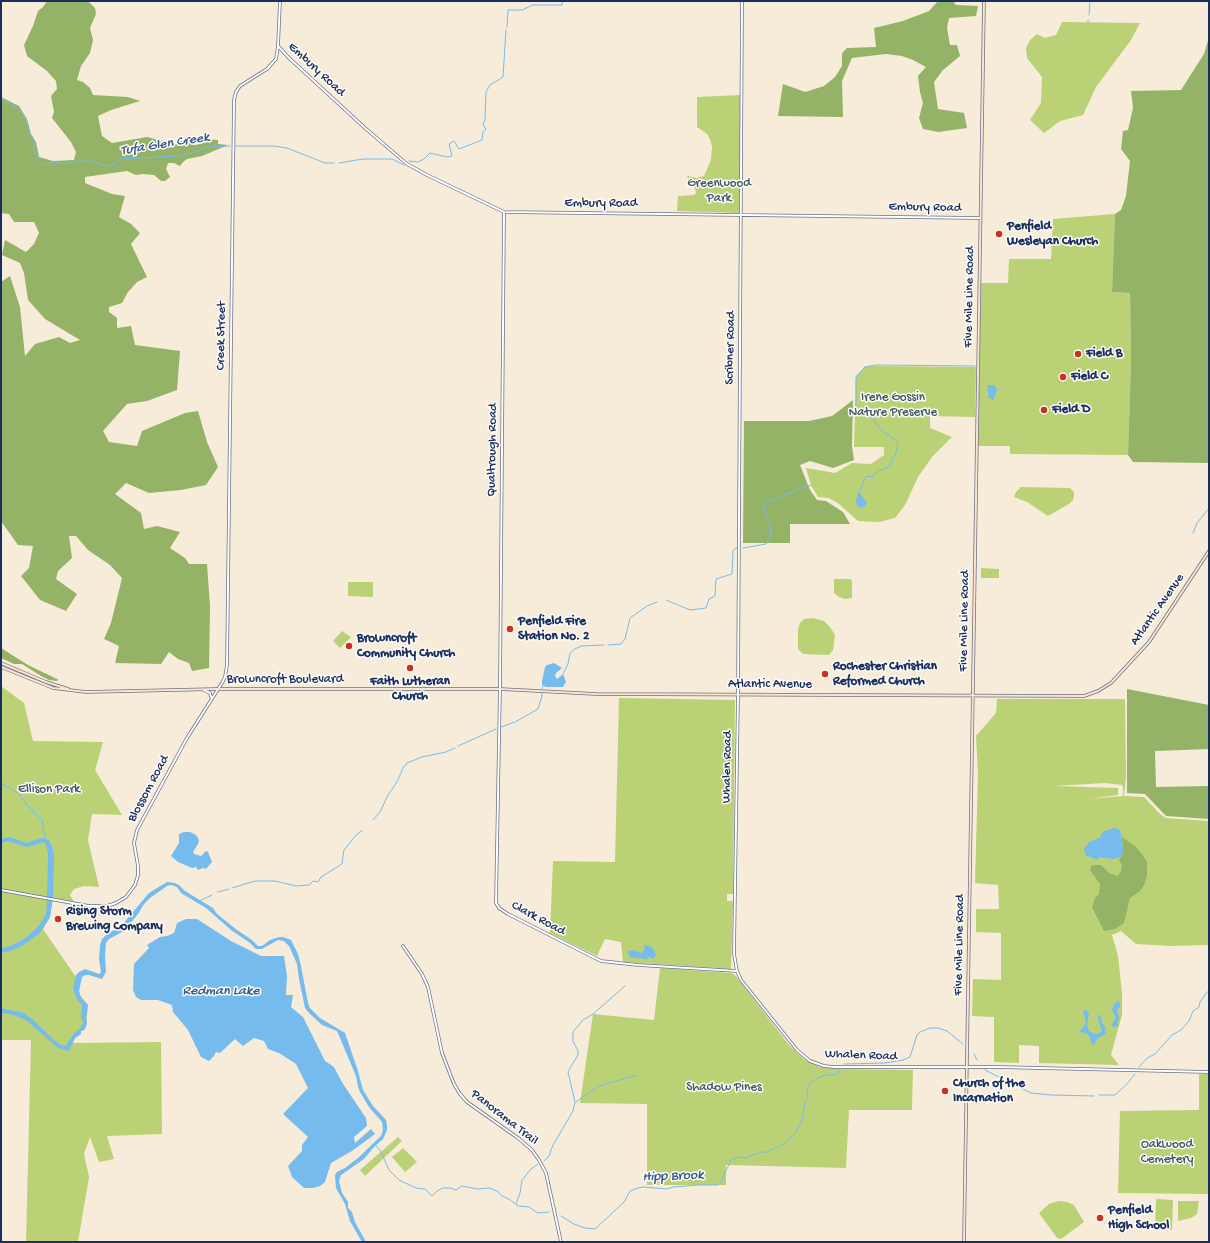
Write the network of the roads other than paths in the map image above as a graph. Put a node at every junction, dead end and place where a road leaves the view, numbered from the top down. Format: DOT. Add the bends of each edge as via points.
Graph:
graph roads {
  1 [pos="280,1"];
  2 [pos="742,1"];
  3 [pos="984,1"];
  4 [pos="278,46"];
  5 [pos="504,212"];
  6 [pos="741,215"];
  7 [pos="980,218"];
  8 [pos="1209,551"];
  9 [pos="1,663"];
  10 [pos="1,667"];
  11 [pos="201,689"];
  12 [pos="218,689"];
  13 [pos="500,689"];
  14 [pos="71,690"];
  15 [pos="738,694"];
  16 [pos="973,695"];
  17 [pos="210,700"];
  18 [pos="1,890"];
  19 [pos="403,946"];
  20 [pos="737,971"];
  21 [pos="967,1067"];
  22 [pos="1209,1072"];
  23 [pos="561,1242"];
  24 [pos="964,1242"];
  1 -- 4 [label="street, Creek Street"];
  2 -- 6 [label="street, Scribner Road"];
  3 -- 7 [label="main road, Five Mile Line Road"];
  4 -- 5 [label="street, Embury Road" via="408,164"];
  4 -- 12 [label="street, Creek Street" via="276,59 240,86 234,100 227,665"];
  5 -- 6 [label="street, Embury Road"];
  5 -- 13 [label="street, Qualtrough Road"];
  6 -- 7 [label="street, Embury Road"];
  6 -- 15 [label="street, Scribner Road"];
  7 -- 16 [label="main road, Five Mile Line Road"];
  8 -- 16 [label="main road, Atlantic Avenue" via="1150,642 1101,690 1077,697"];
  9 -- 14 [label="main road, Browncroft Boulevard"];
  10 -- 14 [label="main road, Browncroft Boulevard" via="46,686"];
  11 -- 12 [label="main road, Browncroft Boulevard"];
  11 -- 14 [label="main road, Browncroft Boulevard" via="95,692"];
  11 -- 17 [label="street" via="210,693"];
  12 -- 13 [label="main road, Browncroft Boulevard"];
  12 -- 17 [label="street, Blossom Road"];
  13 -- 15 [label="main road, Atlantic Avenue" via="596,694"];
  13 -- 20 [label="street, Clark Road" via="495,897 499,908 601,961"];
  15 -- 16 [label="main road, Atlantic Avenue"];
  15 -- 20 [label="street, Whalen Road" via="734,954"];
  16 -- 21 [label="main road, Five Mile Line Road"];
  17 -- 18 [label="street, Blossom Road" via="186,738 137,830 134,843 138,875 130,893 121,901 107,906 89,906"];
  19 -- 23 [label="street, Panorama Trail" via="422,974 428,988 442,1053 454,1084 467,1102 518,1138 539,1160 546,1172"];
  20 -- 21 [label="street, Whalen Road" via="741,980 797,1050 815,1063 834,1067"];
  21 -- 22 [label="street, Whalen Road"];
  21 -- 24 [label="main road, Five Mile Line Road"];
}
